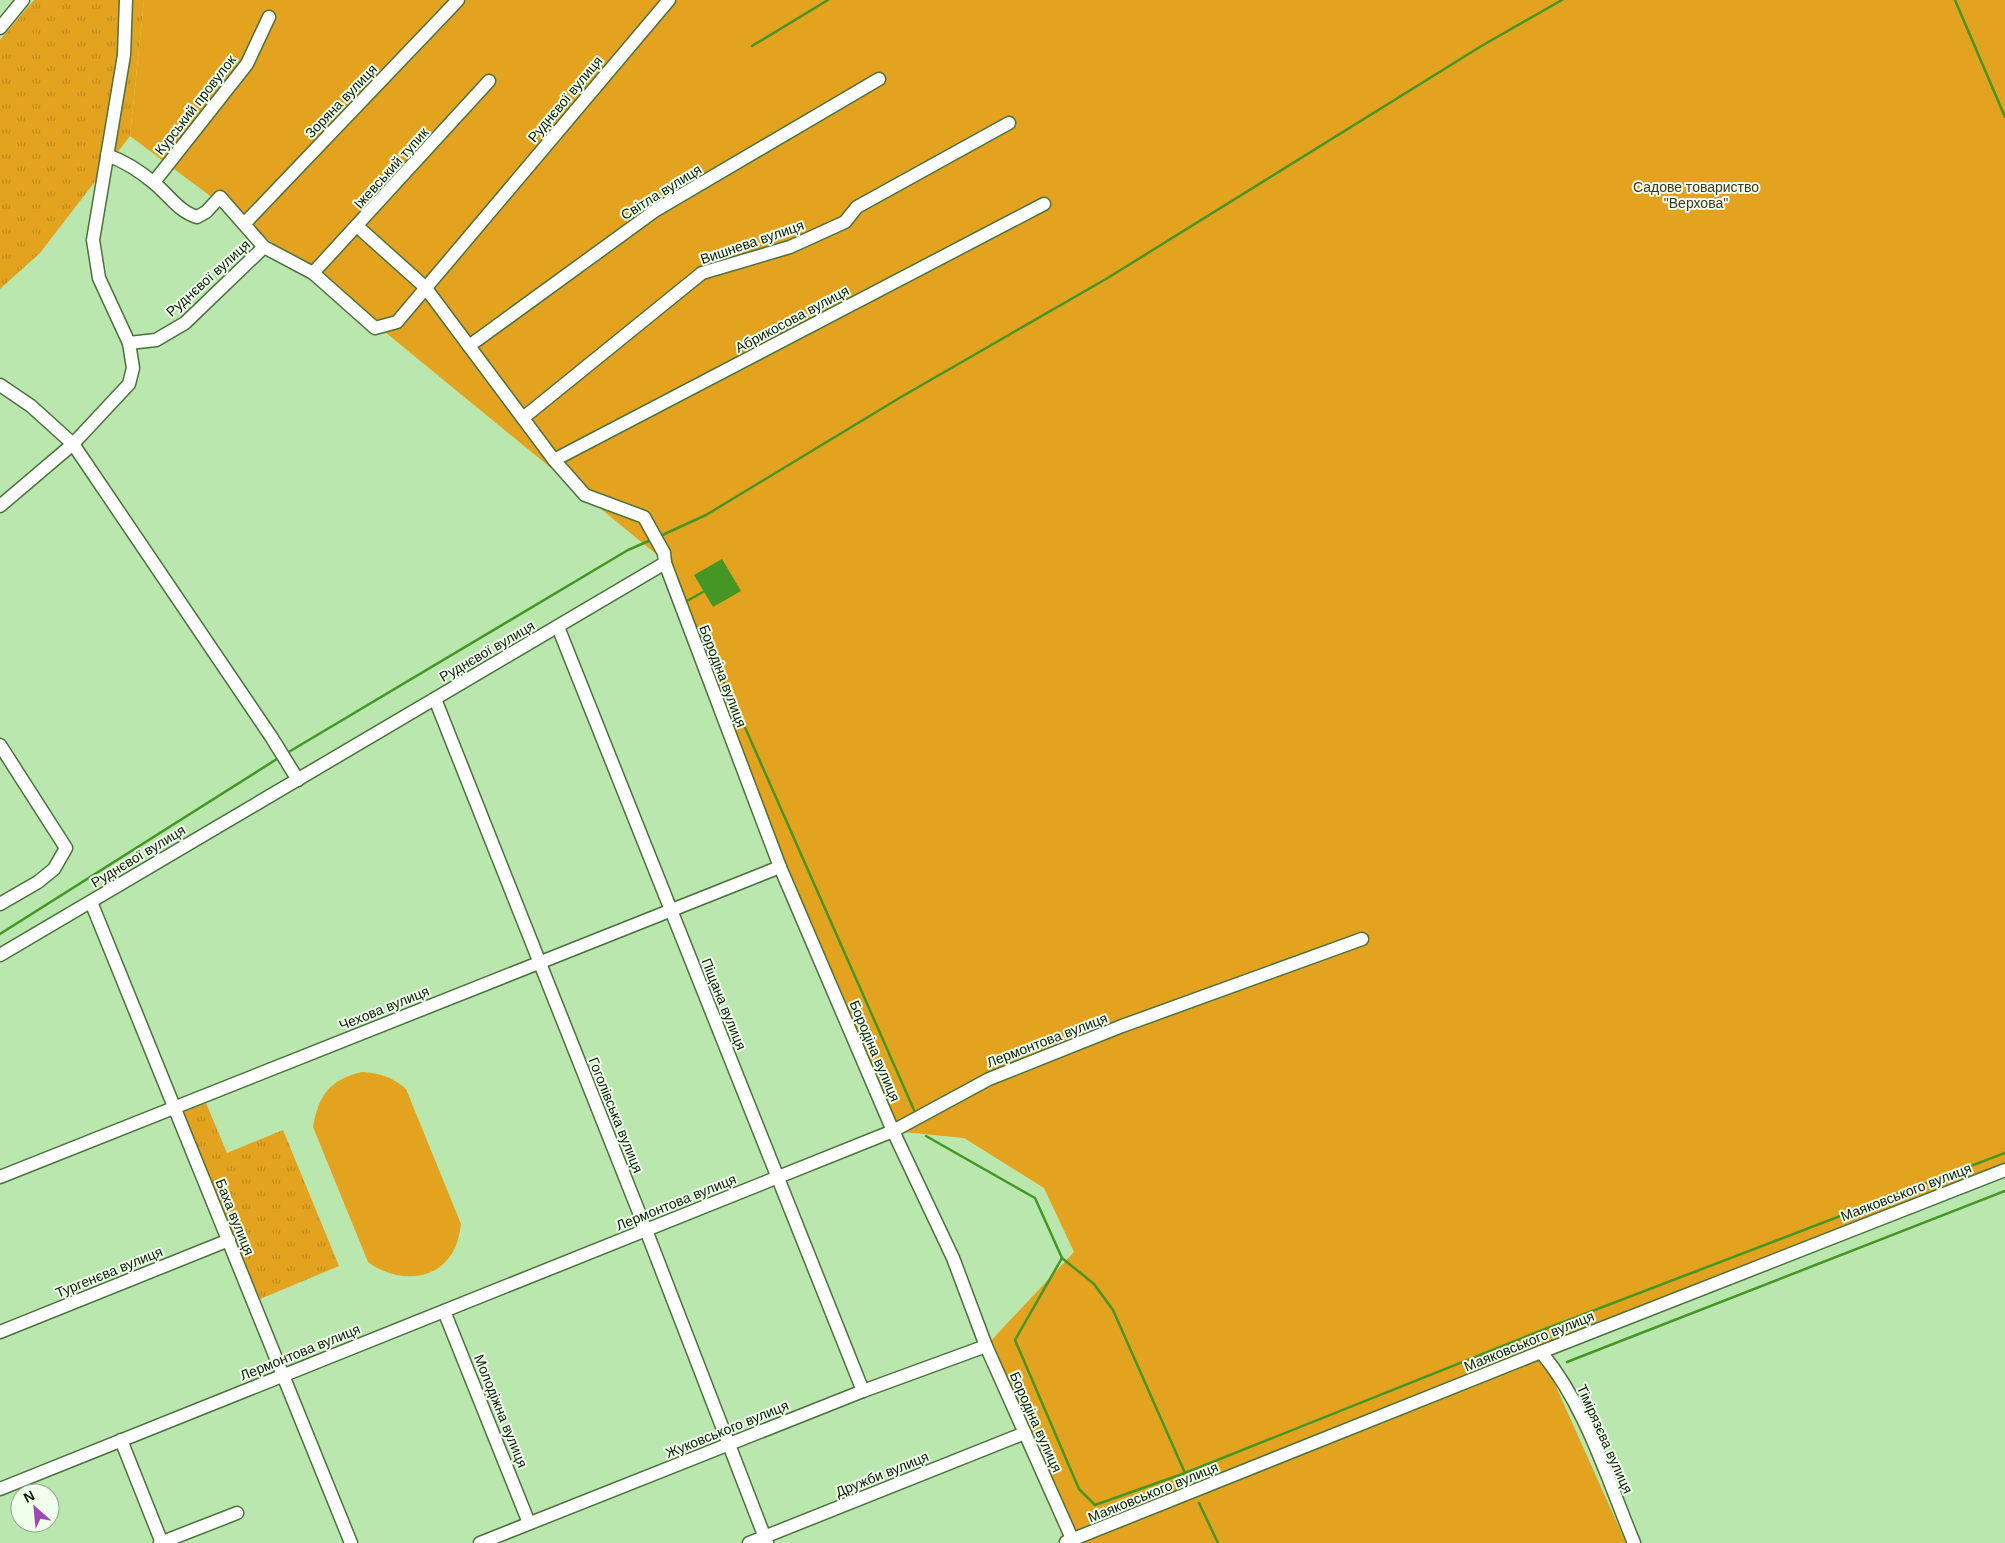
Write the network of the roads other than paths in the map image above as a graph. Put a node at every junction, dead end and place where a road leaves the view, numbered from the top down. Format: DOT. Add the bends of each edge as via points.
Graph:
graph roads {
  1 [pos="23,0"];
  2 [pos="126,0"];
  3 [pos="458,0"];
  4 [pos="669,0"];
  5 [pos="269,17"];
  6 [pos="0,28"];
  7 [pos="879,79"];
  8 [pos="489,81"];
  9 [pos="1009,123"];
  10 [pos="107,155"];
  11 [pos="154,182"];
  12 [pos="1044,204"];
  13 [pos="244,223"];
  14 [pos="358,226"];
  15 [pos="264,247"];
  16 [pos="313,273"];
  17 [pos="425,287"];
  18 [pos="129,343"];
  19 [pos="469,346"];
  20 [pos="0,386"];
  21 [pos="523,418"];
  22 [pos="73,444"];
  23 [pos="554,460"];
  24 [pos="0,506"];
  25 [pos="664,558"];
  26 [pos="558,627"];
  27 [pos="435,699"];
  28 [pos="0,744"];
  29 [pos="298,780"];
  30 [pos="780,867"];
  31 [pos="91,902"];
  32 [pos="0,904"];
  33 [pos="670,911"];
  34 [pos="1362,940"];
  35 [pos="0,955"];
  36 [pos="540,963"];
  37 [pos="175,1108"];
  38 [pos="893,1131"];
  39 [pos="2005,1170"];
  40 [pos="0,1177"];
  41 [pos="776,1178"];
  42 [pos="646,1230"];
  43 [pos="229,1240"];
  44 [pos="444,1311"];
  45 [pos="0,1332"];
  46 [pos="986,1346"];
  47 [pos="1541,1352"];
  48 [pos="283,1375"];
  49 [pos="863,1391"];
  50 [pos="1025,1433"];
  51 [pos="121,1440"];
  52 [pos="729,1444"];
  53 [pos="0,1488"];
  54 [pos="237,1513"];
  55 [pos="530,1523"];
  56 [pos="766,1540"];
  57 [pos="1071,1542"];
  58 [pos="161,1543"];
  59 [pos="351,1543"];
  60 [pos="480,1543"];
  61 [pos="749,1543"];
  62 [pos="1634,1543"];
  1 -- 6 [label="street"];
  2 -- 10 [label="street" via="124,55"];
  3 -- 13 [label="street, Зоряна вулиця"];
  4 -- 17 [label="street, Руднєвої вулиця"];
  5 -- 11 [label="street, Курський провулок" via="247,64"];
  7 -- 19 [label="street, Світла вулиця" via="656,210"];
  8 -- 14 [label="street, Іжевський тупик"];
  9 -- 21 [label="street, Вишнева вулиця" via="857,207 845,222 790,247 702,274"];
  10 -- 11 [label="street, Руднєвої вулиця" via="119,159"];
  10 -- 18 [label="street" via="93,240 99,278"];
  11 -- 13 [label="street, Руднєвої вулиця" via="188,214 196,217 206,212 220,197"];
  12 -- 23 [label="street, Абрикосова вулиця"];
  13 -- 15 [label="street, Руднєвої вулиця"];
  14 -- 16 [label="street, Іжевський тупик"];
  14 -- 17 [label="street"];
  15 -- 16 [label="street, Руднєвої вулиця"];
  15 -- 18 [label="street, Руднєвої вулиця" via="185,322 156,340"];
  16 -- 17 [label="street, Руднєвої вулиця" via="376,328 397,322"];
  17 -- 19 [label="street"];
  18 -- 22 [label="street" via="133,368 129,384"];
  19 -- 21 [label="street"];
  20 -- 22 [label="street" via="31,406"];
  21 -- 23 [label="street"];
  22 -- 24 [label="street"];
  22 -- 29 [label="street"];
  23 -- 25 [label="street" via="585,495 644,517"];
  25 -- 26 [label="street, Руднєвої вулиця"];
  25 -- 30 [label="street, Бородіна вулиця"];
  26 -- 27 [label="street, Руднєвої вулиця"];
  26 -- 33 [label="street, Піщана вулиця"];
  27 -- 29 [label="street, Руднєвої вулиця"];
  27 -- 36 [label="street, Гоголівська вулиця"];
  28 -- 32 [label="street" via="66,848 54,869"];
  29 -- 31 [label="street, Руднєвої вулиця"];
  30 -- 33 [label="street, Чехова вулиця"];
  30 -- 38 [label="street, Бородіна вулиця"];
  31 -- 35 [label="street, Руднєвої вулиця"];
  31 -- 37 [label="street, Баха вулиця"];
  33 -- 36 [label="street, Чехова вулиця"];
  33 -- 41 [label="street, Піщана вулиця"];
  34 -- 38 [label="street, Лермонтова вулиця" via="1122,1026 989,1078"];
  36 -- 37 [label="street, Чехова вулиця"];
  36 -- 42 [label="street, Гоголівська вулиця"];
  37 -- 40 [label="street, Чехова вулиця"];
  37 -- 43 [label="street, Баха вулиця"];
  38 -- 41 [label="street, Лермонтова вулиця"];
  38 -- 46 [label="street, Бородіна вулиця" via="953,1258"];
  39 -- 47 [label="street, Маяковського вулиця"];
  41 -- 42 [label="street, Лермонтова вулиця"];
  41 -- 49 [label="street, Піщана вулиця"];
  42 -- 44 [label="street, Лермонтова вулиця"];
  42 -- 52 [label="street, Гоголівська вулиця"];
  43 -- 45 [label="street, Тургенєва вулиця"];
  43 -- 48 [label="street, Баха вулиця"];
  44 -- 48 [label="street, Лермонтова вулиця"];
  44 -- 55 [label="street, Молодіжна вулиця"];
  46 -- 49 [label="street, Жуковського вулиця"];
  46 -- 50 [label="street, Бородіна вулиця"];
  47 -- 57 [label="street, Маяковського вулиця"];
  47 -- 62 [label="street, Тімірязєва вулиця" via="1559,1374 1583,1419"];
  48 -- 51 [label="street, Лермонтова вулиця"];
  48 -- 59 [label="street, Баха вулиця"];
  49 -- 52 [label="street, Жуковського вулиця"];
  50 -- 56 [label="street, Дружби вулиця"];
  50 -- 57 [label="street, Бородіна вулиця"];
  51 -- 53 [label="street, Лермонтова вулиця"];
  51 -- 58 [label="street"];
  52 -- 55 [label="street, Жуковського вулиця"];
  52 -- 56 [label="street, Гоголівська вулиця"];
  54 -- 58 [label="street"];
  55 -- 60 [label="street, Жуковського вулиця"];
  56 -- 61 [label="street, Дружби вулиця"];
}
